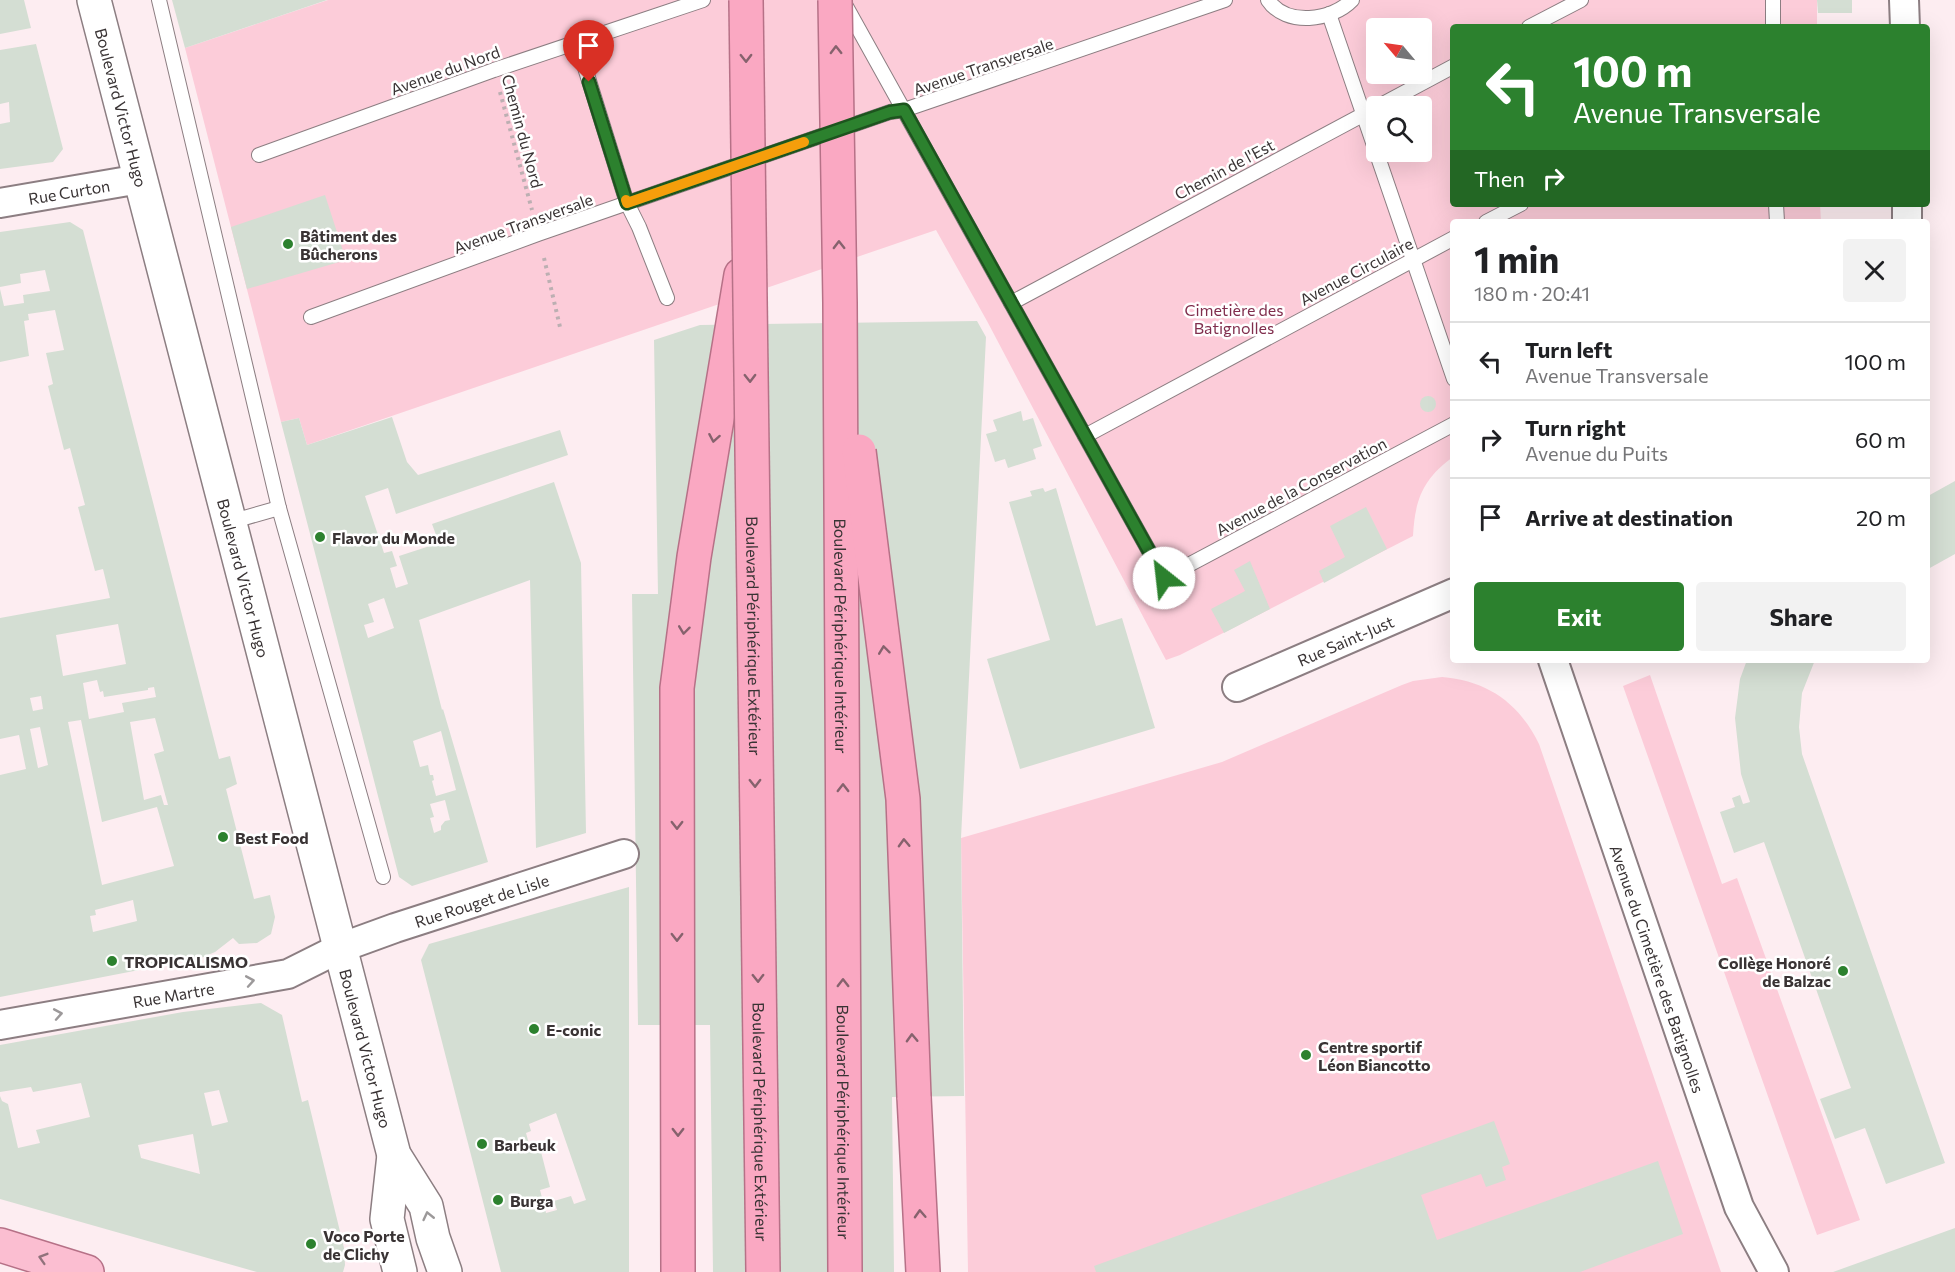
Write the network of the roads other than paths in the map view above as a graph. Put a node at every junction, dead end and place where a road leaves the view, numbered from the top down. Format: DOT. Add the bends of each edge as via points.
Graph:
graph roads {
  1 [pos="159,0"];
  2 [pos="703,0"];
  3 [pos="746,0"];
  4 [pos="835,0"];
  5 [pos="842,0"];
  6 [pos="1225,0"];
  7 [pos="1268,0"];
  8 [pos="1352,0"];
  9 [pos="1581,0"];
  10 [pos="1773,0"];
  11 [pos="1904,0"];
  12 [pos="98,1"];
  13 [pos="1329,14"];
  14 [pos="1535,24"];
  15 [pos="1773,24"];
  16 [pos="1905,24"];
  17 [pos="577,42"];
  18 [pos="1450,68"];
  19 [pos="904,110"];
  20 [pos="1362,113"];
  21 [pos="259,155"];
  22 [pos="140,179"];
  23 [pos="0,202"];
  24 [pos="627,203"];
  25 [pos="1515,207"];
  26 [pos="1491,219"];
  27 [pos="748,235"];
  28 [pos="1450,240"];
  29 [pos="1412,259"];
  30 [pos="667,298"];
  31 [pos="840,303"];
  32 [pos="1011,303"];
  33 [pos="311,317"];
  34 [pos="1450,368"];
  35 [pos="1450,426"];
  36 [pos="1085,436"];
  37 [pos="279,508"];
  38 [pos="230,522"];
  39 [pos="1450,595"];
  40 [pos="1554,663"];
  41 [pos="1237,687"];
  42 [pos="624,854"];
  43 [pos="383,877"];
  44 [pos="340,948"];
  45 [pos="0,1025"];
  46 [pos="394,1155"];
  47 [pos="0,1245"];
  48 [pos="87,1272"];
  49 [pos="400,1272"];
  50 [pos="445,1272"];
  51 [pos="678,1272"];
  52 [pos="763,1272"];
  53 [pos="845,1272"];
  54 [pos="922,1272"];
  55 [pos="1774,1272"];
  1 -- 37 [label="lane"];
  2 -- 17 [label="lane, Avenue du Nord"];
  3 -- 27 [label="highway, Boulevard Périphérique Extérieur, one-way, bridge"];
  31 -- 4 [label="highway, Boulevard Périphérique Intérieur, one-way, bridge"];
  5 -- 19 [label="lane"];
  6 -- 19 [label="lane, Avenue Transversale"];
  7 -- 13 [label="lane" via="1289,16 1309,19"];
  8 -- 13 [label="lane"];
  9 -- 14 [label="lane"];
  10 -- 15 [label="lane"];
  11 -- 16 [label="street"];
  12 -- 22 [label="main road, Boulevard Victor Hugo"];
  13 -- 20 [label="lane"];
  17 -- 21 [label="lane, Avenue du Nord"];
  17 -- 24 [label="lane"];
  18 -- 20 [label="lane, Chemin de l'Est"];
  19 -- 24 [label="lane, Avenue Transversale"];
  19 -- 32 [label="lane"];
  20 -- 29 [label="lane"];
  20 -- 32 [label="lane, Chemin de l'Est"];
  22 -- 23 [label="street, Rue Curton"];
  22 -- 38 [label="main road, Boulevard Victor Hugo"];
  24 -- 30 [label="lane"];
  24 -- 33 [label="lane, Avenue Transversale"];
  25 -- 26 [label="lane"];
  27 -- 51 [label="highway, one-way, bridge" via="694,557 677,688"];
  27 -- 52 [label="highway, Boulevard Périphérique Extérieur, one-way, bridge"];
  28 -- 29 [label="lane, Avenue Circulaire"];
  29 -- 34 [label="lane"];
  29 -- 36 [label="lane, Avenue Circulaire"];
  53 -- 31 [label="highway, Boulevard Périphérique Intérieur, one-way, bridge"];
  54 -- 31 [label="highway, one-way, bridge" via="903,799"];
  32 -- 36 [label="lane"];
  35 -- 36 [label="lane, Avenue de la Conservation" via="1164,578"];
  37 -- 38 [label="lane"];
  37 -- 43 [label="lane"];
  38 -- 44 [label="main road, Boulevard Victor Hugo"];
  39 -- 41 [label="street, Rue Saint-Just"];
  40 -- 55 [label="street, Avenue du Cimetière des Batignolles" via="1739,1207"];
  42 -- 44 [label="street, Rue Rouget de Lisle"];
  45 -- 44 [label="street, Rue Martre, one-way" via="288,974"];
  44 -- 46 [label="main road, Boulevard Victor Hugo"];
  46 -- 49 [label="main road, Boulevard Victor Hugo" via="387,1219"];
  50 -- 46 [label="main road, Boulevard Victor Hugo, one-way" via="426,1206"];
  48 -- 47 [label="main road, one-way"];
}
